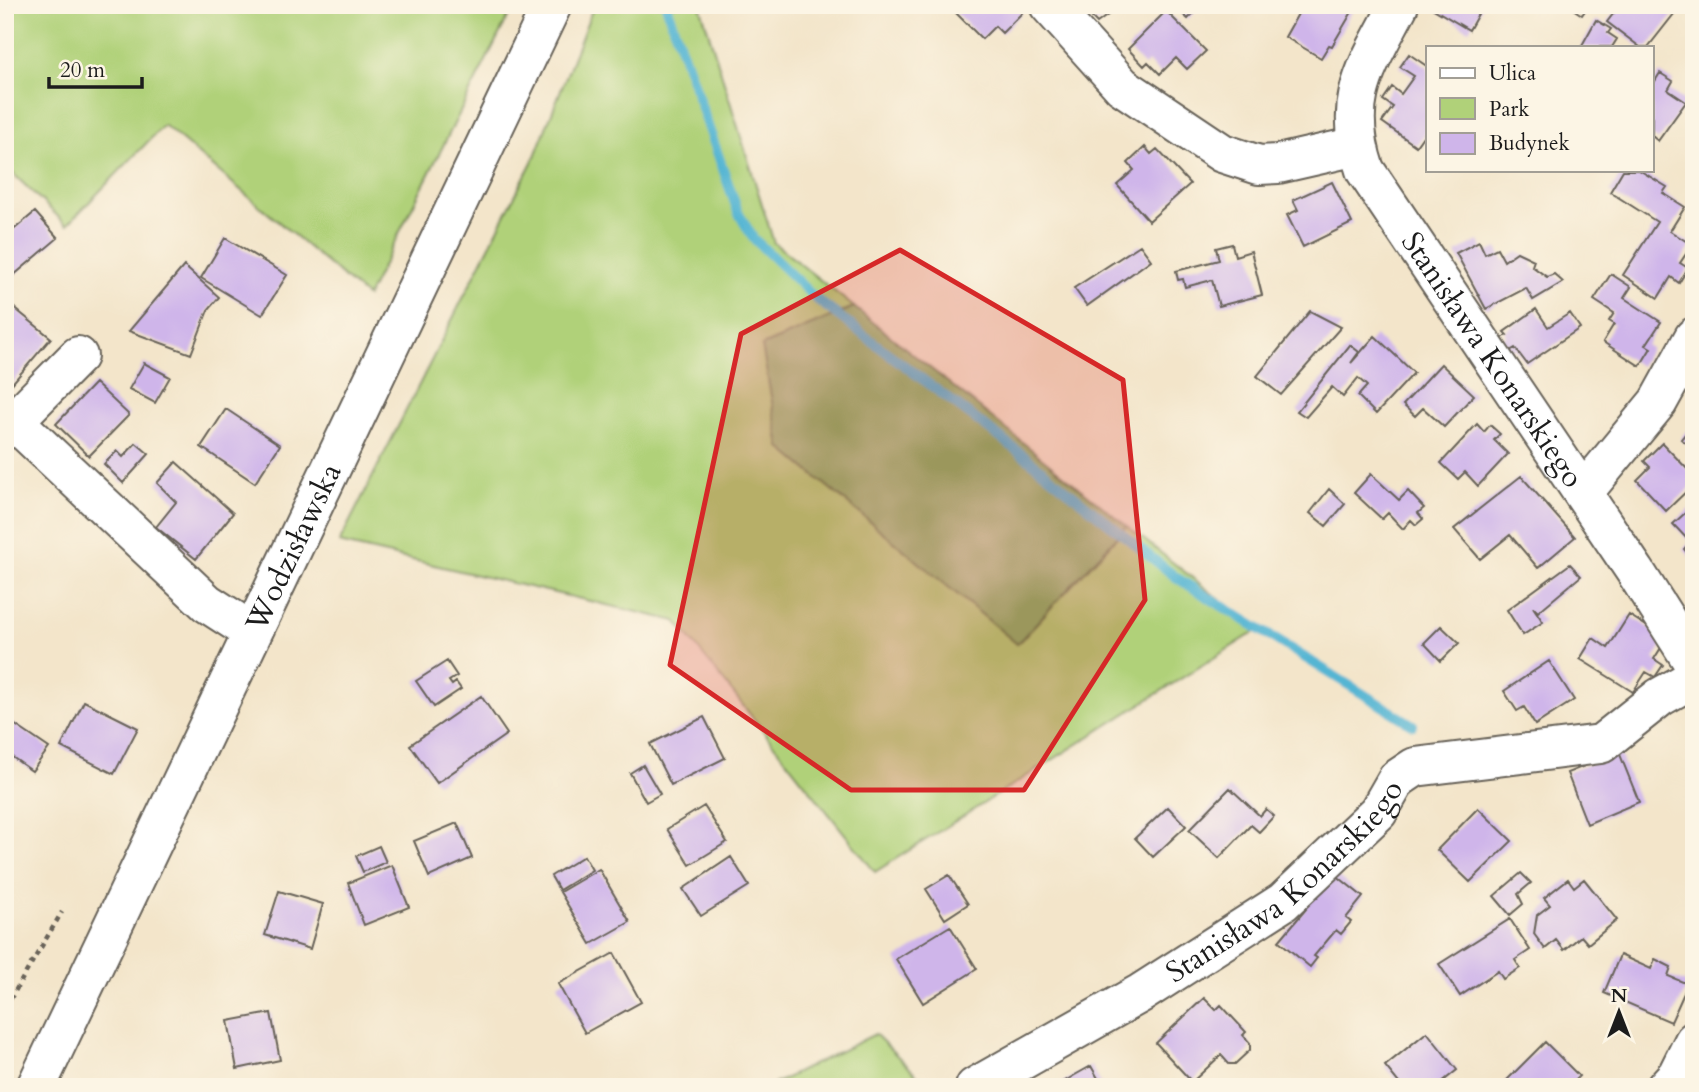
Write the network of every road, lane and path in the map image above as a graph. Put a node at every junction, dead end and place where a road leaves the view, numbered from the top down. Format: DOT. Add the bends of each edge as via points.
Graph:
graph roads {
  1 [pos="551,5"];
  2 [pos="1049,5"];
  3 [pos="1399,5"];
  4 [pos="1357,146"];
  5 [pos="1694,337"];
  6 [pos="78,355"];
  7 [pos="10,425"];
  8 [pos="1583,494"];
  9 [pos="252,632"];
  10 [pos="1689,645"];
  11 [pos="1694,678"];
  12 [pos="62,912"];
  13 [pos="5,1008"];
  14 [pos="1694,1041"];
  15 [pos="36,1087"];
  16 [pos="975,1087"];
  17 [pos="1666,1087"];
  1 -- 9 [label="street, Wodzisławska"];
  2 -- 4 [label="street" via="1122,86 1222,153 1259,165"];
  3 -- 4 [label="street, Stanisława Konarskiego" via="1356,95"];
  4 -- 8 [label="street, Stanisława Konarskiego" via="1378,191"];
  5 -- 8 [label="street" via="1658,402"];
  6 -- 7 [label="street"];
  7 -- 9 [label="street" via="208,603"];
  8 -- 10 [label="street, Stanisława Konarskiego"];
  9 -- 15 [label="street, Wodzisławska"];
  11 -- 16 [label="street, Stanisława Konarskiego" via="1660,696 1601,744 1415,767 1397,779 1378,812 1283,902 1141,993"];
  12 -- 13 [label="path"];
  14 -- 17 [label="street"];
}
